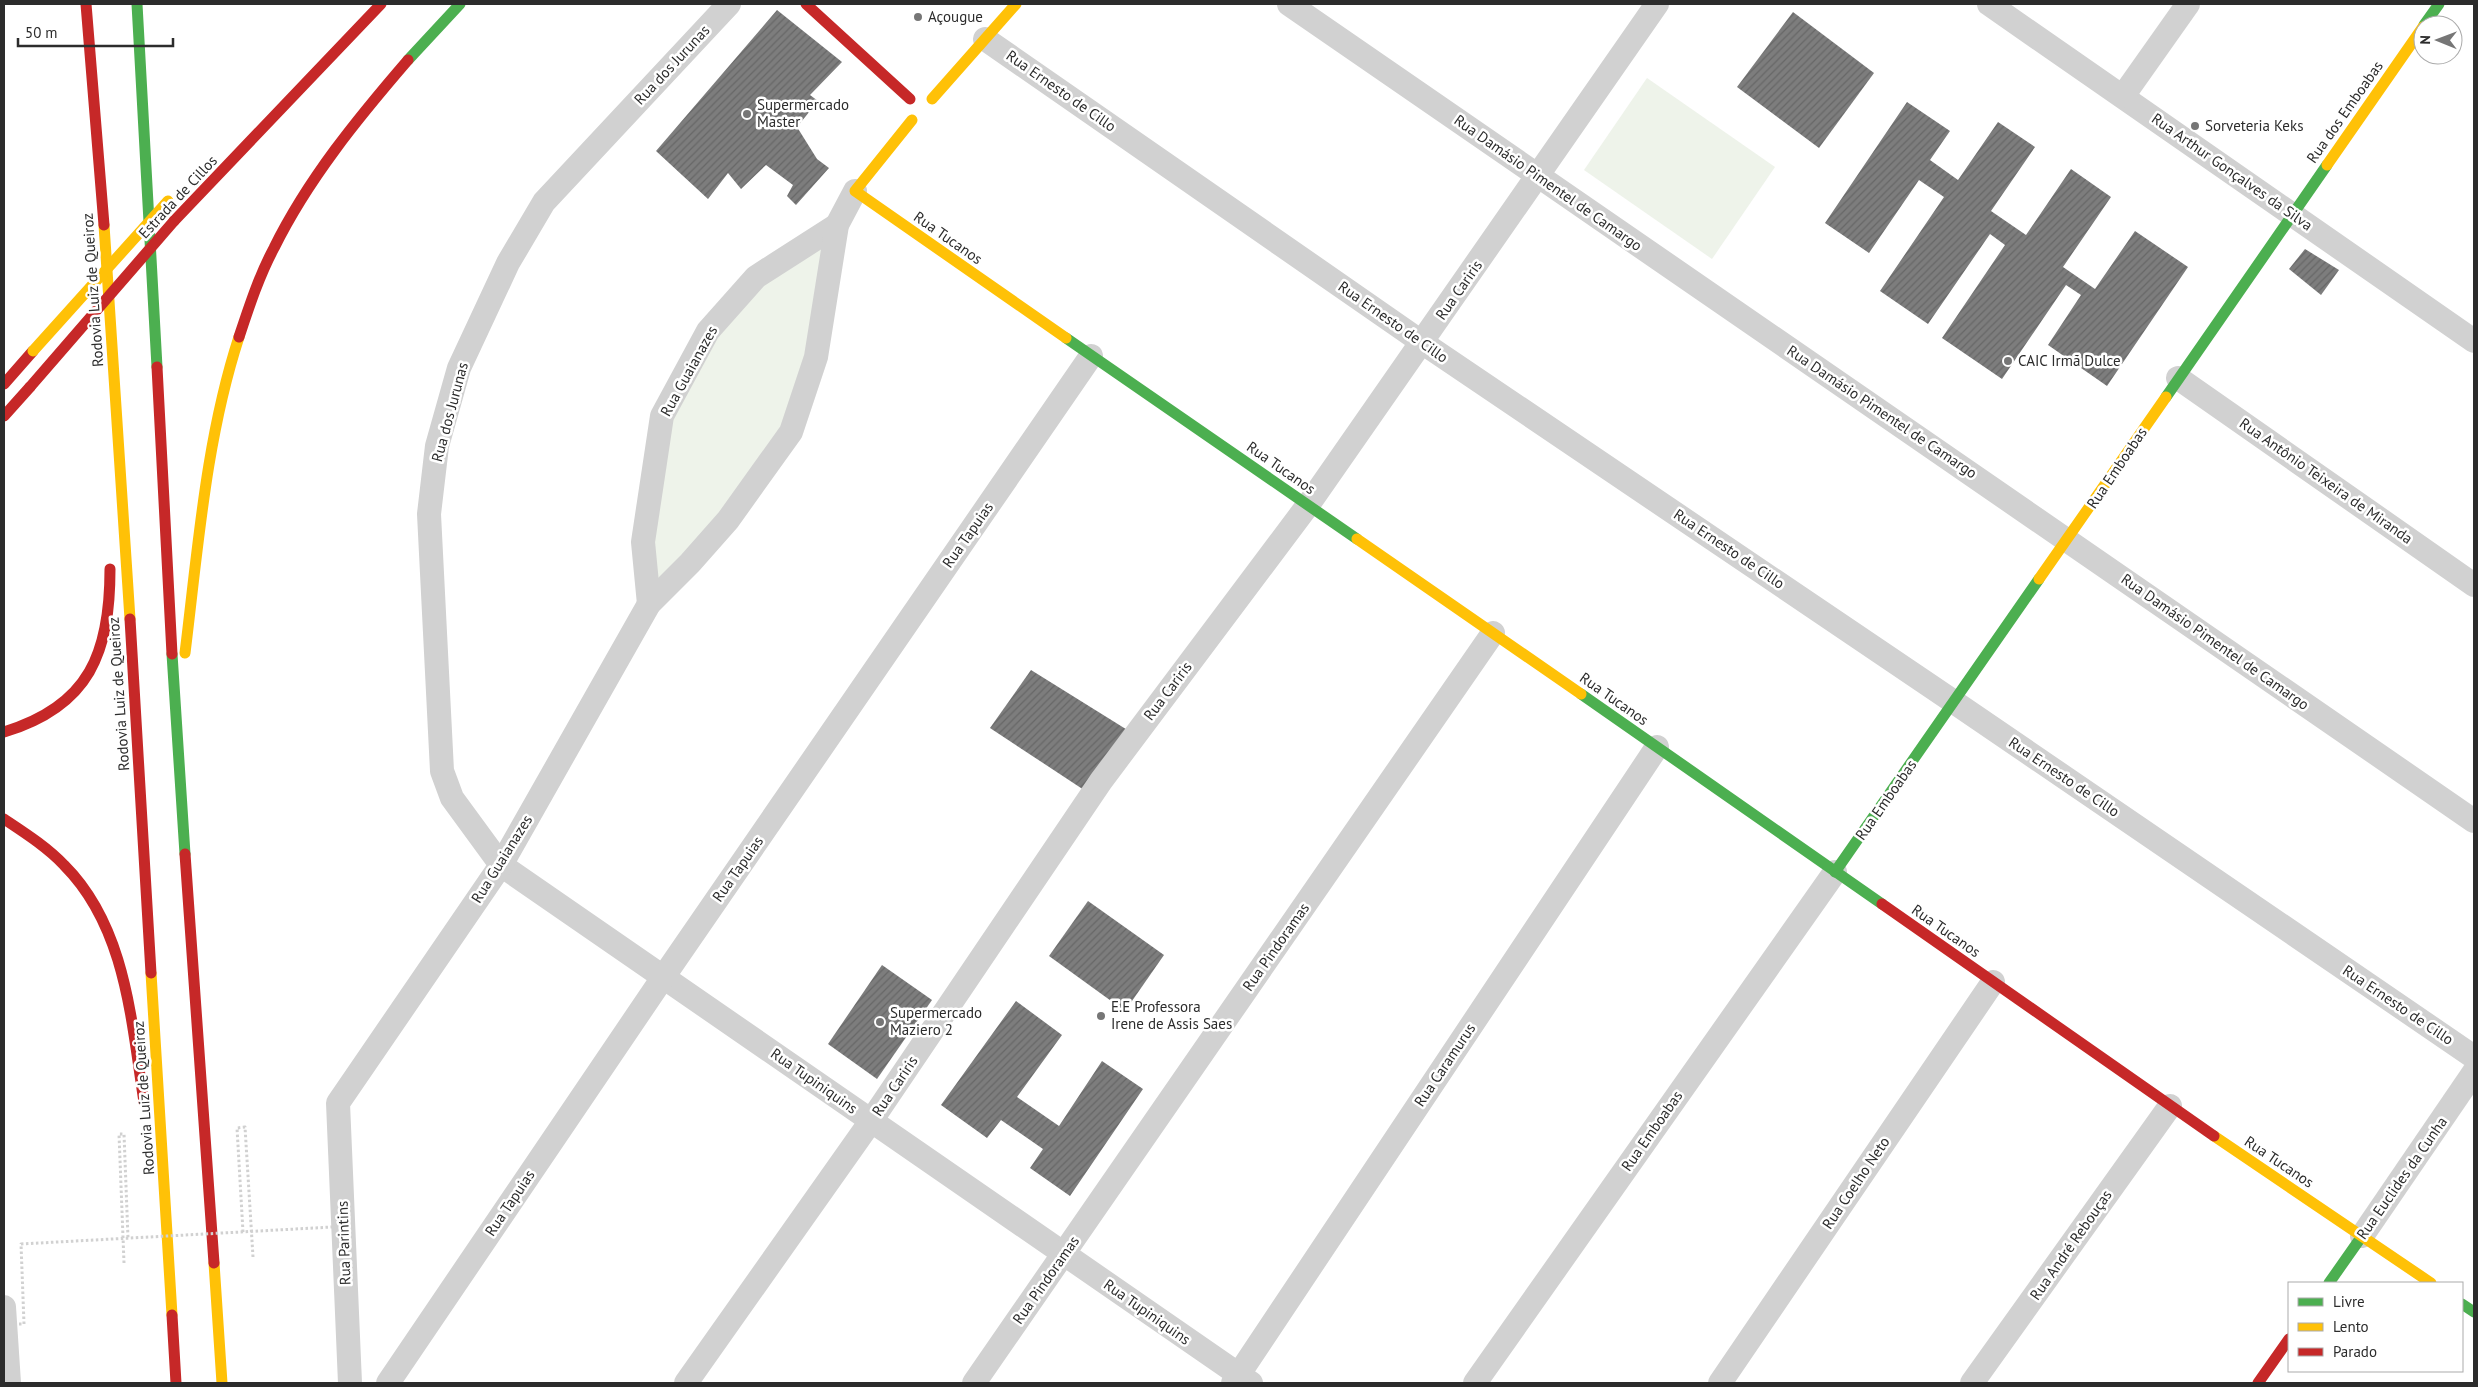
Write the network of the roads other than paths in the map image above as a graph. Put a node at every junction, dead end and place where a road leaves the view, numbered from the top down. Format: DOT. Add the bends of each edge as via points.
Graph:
graph roads {
  1 [pos="86,4"];
  2 [pos="136,4"];
  3 [pos="381,4"];
  4 [pos="460,4"];
  5 [pos="729,4"];
  6 [pos="806,4"];
  7 [pos="1016,4"];
  8 [pos="1289,4"];
  9 [pos="1989,4"];
  10 [pos="2188,4"];
  11 [pos="2439,4"];
  12 [pos="1649,7"];
  13 [pos="2432,15"];
  14 [pos="985,39"];
  15 [pos="2413,42"];
  16 [pos="2123,96"];
  17 [pos="910,99"];
  18 [pos="1537,177"];
  19 [pos="855,192"];
  20 [pos="172,197"];
  21 [pos="2292,214"];
  22 [pos="837,225"];
  23 [pos="2471,331"];
  24 [pos="113,342"];
  25 [pos="1422,343"];
  26 [pos="1091,356"];
  27 [pos="2178,378"];
  28 [pos="4,384"];
  29 [pos="4,416"];
  30 [pos="1308,505"];
  31 [pos="111,509"];
  32 [pos="2068,540"];
  33 [pos="110,558"];
  34 [pos="2474,585"];
  35 [pos="649,604"];
  36 [pos="1493,633"];
  37 [pos="1954,702"];
  38 [pos="176,726"];
  39 [pos="4,732"];
  40 [pos="1657,747"];
  41 [pos="4,819"];
  42 [pos="2474,821"];
  43 [pos="501,865"];
  44 [pos="1835,872"];
  45 [pos="664,976"];
  46 [pos="1993,982"];
  47 [pos="2474,1057"];
  48 [pos="2474,1072"];
  49 [pos="338,1103"];
  50 [pos="2170,1106"];
  51 [pos="145,1112"];
  52 [pos="871,1121"];
  53 [pos="148,1131"];
  54 [pos="2362,1236"];
  55 [pos="1064,1254"];
  56 [pos="169,1255"];
  57 [pos="2330,1282"];
  58 [pos="2430,1282"];
  59 [pos="2463,1305"];
  60 [pos="2474,1312"];
  61 [pos="9,1316"];
  62 [pos="2288,1340"];
  63 [pos="1241,1380"];
  64 [pos="9,1383"];
  65 [pos="176,1383"];
  66 [pos="222,1383"];
  67 [pos="350,1383"];
  68 [pos="388,1383"];
  69 [pos="686,1383"];
  70 [pos="974,1383"];
  71 [pos="1474,1383"];
  72 [pos="1720,1383"];
  73 [pos="1972,1383"];
  74 [pos="2258,1383"];
  1 -- 24 [label="main road, Rodovia Luiz de Queiroz"];
  2 -- 38 [label="main road"];
  3 -- 29 [label="main road, Estrada de Cillos, bridge" via="174,221"];
  4 -- 38 [label="main road" via="358,120 308,190 273,249 248,311 227,385 214,450"];
  5 -- 43 [label="street, Rua dos Jurunas" via="544,202 508,263 459,368 437,446 429,514 442,771 452,798"];
  6 -- 17 [label="main road"];
  7 -- 14 [label="main road"];
  8 -- 18 [label="street, Rua Damásio Pimentel de Camargo"];
  9 -- 16 [label="street, Rua Arthur Gonçalves da Silva"];
  10 -- 16 [label="street"];
  11 -- 13 [label="main road, Rua dos Emboabas"];
  12 -- 18 [label="street, Rua Cariris"];
  14 -- 17 [label="main road" via="933,105 921,94"];
  14 -- 25 [label="street, Rua Ernesto de Cillo"];
  15 -- 21 [label="main road, Rua dos Emboabas"];
  16 -- 21 [label="street, Rua Arthur Gonçalves da Silva"];
  17 -- 19 [label="main road" via="907,110 918,122"];
  18 -- 25 [label="street, Rua Cariris"];
  18 -- 32 [label="street, Rua Damásio Pimentel de Camargo"];
  19 -- 22 [label="street, Rua Guaianazes"];
  19 -- 26 [label="main road, Rua Tucanos"];
  20 -- 28 [label="main road, Estrada de Cillos, bridge"];
  21 -- 23 [label="street, Rua Arthur Gonçalves da Silva"];
  21 -- 27 [label="main road, Rua Emboabas"];
  22 -- 35 [label="street, Rua Guaianazes" via="816,357 791,432 728,520"];
  22 -- 35 [label="street, Rua Guaianazes" via="756,277 708,331 662,416 643,542"];
  24 -- 31 [label="main road"];
  24 -- 56 [label="main road, Rodovia Luiz de Queiroz"];
  25 -- 30 [label="street, Rua Cariris"];
  25 -- 37 [label="street, Rua Ernesto de Cillo"];
  26 -- 30 [label="main road, Rua Tucanos"];
  26 -- 45 [label="street, Rua Tapuias"];
  27 -- 32 [label="main road, Rua Emboabas"];
  27 -- 34 [label="street, Rua Antônio Teixeira de Miranda"];
  30 -- 36 [label="main road, Rua Tucanos"];
  30 -- 52 [label="street, Rua Cariris" via="1101,781"];
  32 -- 37 [label="main road, Rua Emboabas"];
  32 -- 42 [label="street, Rua Damásio Pimentel de Camargo"];
  33 -- 39 [label="main road" via="110,607 102,646 90,669 78,686 48,713"];
  35 -- 43 [label="street, Rua Guaianazes"];
  36 -- 40 [label="main road, Rua Tucanos"];
  36 -- 55 [label="street, Rua Pindoramas"];
  37 -- 44 [label="main road, Rua Emboabas"];
  37 -- 47 [label="street, Rua Ernesto de Cillo"];
  38 -- 66 [label="main road"];
  40 -- 44 [label="main road, Rua Tucanos"];
  40 -- 63 [label="street, Rua Caramurus"];
  41 -- 51 [label="main road" via="36,840 72,873 102,917 122,969"];
  43 -- 45 [label="street, Rua Tupiniquins"];
  43 -- 49 [label="street, Rua Guaianazes"];
  44 -- 46 [label="main road, Rua Tucanos"];
  44 -- 71 [label="street, Rua Emboabas"];
  45 -- 52 [label="street, Rua Tupiniquins"];
  45 -- 68 [label="street, Rua Tapuias"];
  46 -- 50 [label="main road, Rua Tucanos"];
  46 -- 72 [label="street, Rua Coelho Neto"];
  48 -- 54 [label="street, Rua Euclides da Cunha"];
  49 -- 67 [label="street, Rua Parintins"];
  50 -- 54 [label="main road, Rua Tucanos"];
  50 -- 73 [label="street, Rua André Rebouças"];
  52 -- 55 [label="street, Rua Tupiniquins"];
  52 -- 69 [label="street, Rua Cariris"];
  53 -- 56 [label="main road"];
  54 -- 57 [label="main road, Rua Euclides da Cunha"];
  54 -- 58 [label="main road, Rua Tucanos"];
  55 -- 63 [label="street, Rua Tupiniquins"];
  55 -- 70 [label="street, Rua Pindoramas"];
  56 -- 65 [label="main road, Rodovia Luiz de Queiroz"];
  59 -- 60 [label="main road"];
  61 -- 64 [label="street"];
  62 -- 74 [label="main road"];
}
